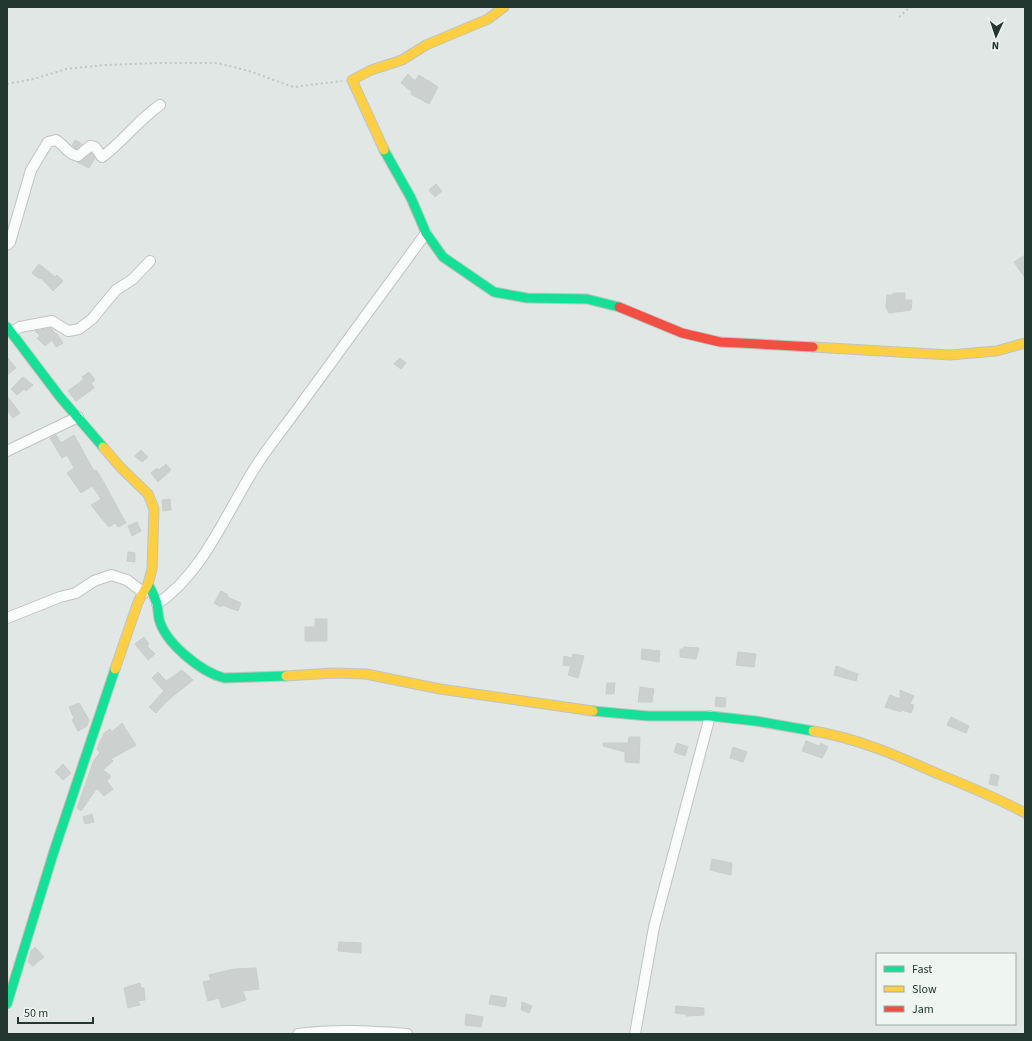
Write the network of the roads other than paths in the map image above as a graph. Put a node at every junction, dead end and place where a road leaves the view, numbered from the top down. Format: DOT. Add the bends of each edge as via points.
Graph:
graph roads {
  1 [pos="504,7"];
  2 [pos="160,105"];
  3 [pos="426,233"];
  4 [pos="7,245"];
  5 [pos="150,261"];
  6 [pos="9,330"];
  7 [pos="1025,343"];
  8 [pos="78,417"];
  9 [pos="7,451"];
  10 [pos="146,589"];
  11 [pos="157,604"];
  12 [pos="7,618"];
  13 [pos="710,716"];
  14 [pos="1025,813"];
  15 [pos="7,1004"];
  16 [pos="338,1032"];
  17 [pos="298,1034"];
  18 [pos="407,1034"];
  19 [pos="635,1034"];
  1 -- 3 [label="street" via="488,19 426,45 402,60 370,70 352,80"];
  2 -- 4 [label="street" via="102,158 95,147 90,146 78,156 68,152 64,145 56,140 48,142 31,170"];
  3 -- 7 [label="street" via="442,258 494,292 527,298 587,299 612,304 682,333 720,342 950,356 996,351"];
  3 -- 11 [label="street" via="258,462 207,549 180,585"];
  5 -- 6 [label="street" via="133,279 116,290 96,316 78,329 68,331 52,322"];
  6 -- 8 [label="street"];
  8 -- 9 [label="street"];
  8 -- 10 [label="street" via="121,468 148,494 154,509 152,568"];
  10 -- 11 [label="street"];
  10 -- 12 [label="street" via="111,575 94,581 76,592"];
  10 -- 15 [label="street" via="138,602 54,851"];
  11 -- 13 [label="street" via="159,620 167,635 190,660 224,678 366,674 440,689 579,710 648,716"];
  13 -- 14 [label="street" via="832,734 890,753"];
  13 -- 19 [label="street" via="654,927"];
  16 -- 17 [label="street"];
  16 -- 18 [label="street"];
}
